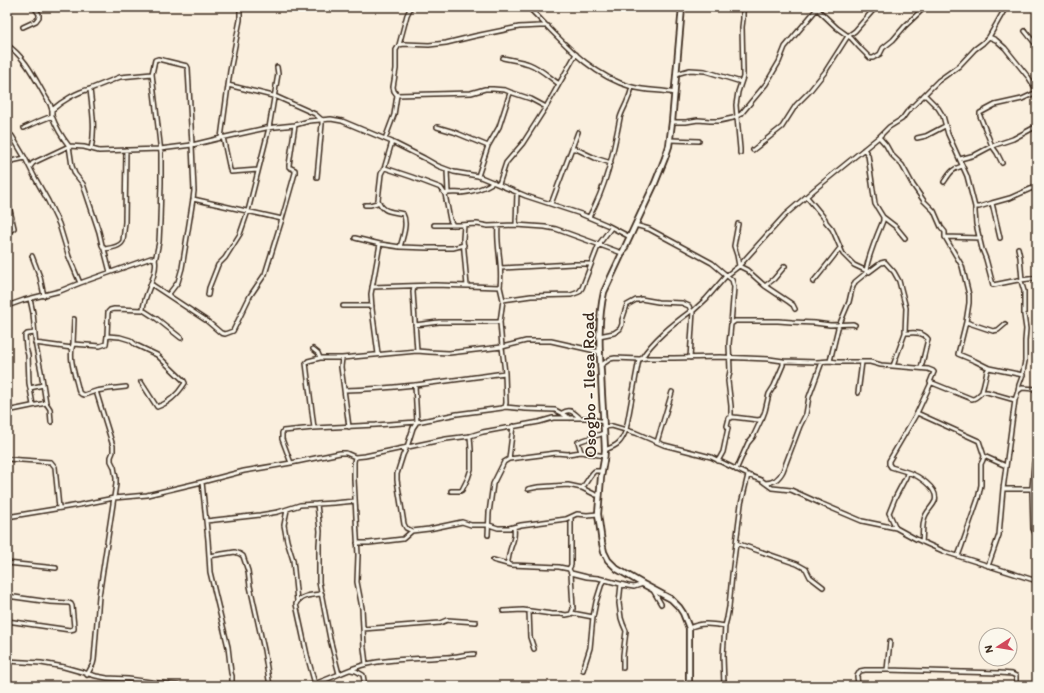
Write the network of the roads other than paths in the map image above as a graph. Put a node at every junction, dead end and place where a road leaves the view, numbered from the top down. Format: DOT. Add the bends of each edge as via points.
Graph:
graph roads {
  1 [pos="34,7"];
  2 [pos="240,7"];
  3 [pos="411,7"];
  4 [pos="528,7"];
  5 [pos="682,7"];
  6 [pos="743,7"];
  7 [pos="876,7"];
  8 [pos="925,7"];
  9 [pos="1006,7"];
  10 [pos="815,8"];
  11 [pos="548,26"];
  12 [pos="23,27"];
  13 [pos="1025,31"];
  14 [pos="848,36"];
  15 [pos="989,37"];
  16 [pos="7,45"];
  17 [pos="399,45"];
  18 [pos="1037,46"];
  19 [pos="576,54"];
  20 [pos="504,58"];
  21 [pos="278,67"];
  22 [pos="152,74"];
  23 [pos="676,74"];
  24 [pos="741,82"];
  25 [pos="559,84"];
  26 [pos="228,85"];
  27 [pos="632,87"];
  28 [pos="90,89"];
  29 [pos="1037,91"];
  30 [pos="510,92"];
  31 [pos="675,93"];
  32 [pos="397,94"];
  33 [pos="274,96"];
  34 [pos="923,96"];
  35 [pos="546,107"];
  36 [pos="52,110"];
  37 [pos="737,112"];
  38 [pos="741,114"];
  39 [pos="52,116"];
  40 [pos="737,117"];
  41 [pos="322,120"];
  42 [pos="672,122"];
  43 [pos="295,124"];
  44 [pos="945,126"];
  45 [pos="1037,126"];
  46 [pos="437,127"];
  47 [pos="24,128"];
  48 [pos="270,128"];
  49 [pos="578,132"];
  50 [pos="12,136"];
  51 [pos="222,137"];
  52 [pos="879,137"];
  53 [pos="917,138"];
  54 [pos="385,139"];
  55 [pos="670,140"];
  56 [pos="699,141"];
  57 [pos="392,142"];
  58 [pos="192,145"];
  59 [pos="69,146"];
  60 [pos="488,146"];
  61 [pos="992,146"];
  62 [pos="572,148"];
  63 [pos="91,149"];
  64 [pos="864,149"];
  65 [pos="126,150"];
  66 [pos="160,150"];
  67 [pos="753,150"];
  68 [pos="740,153"];
  69 [pos="24,158"];
  70 [pos="960,159"];
  71 [pos="7,162"];
  72 [pos="610,163"];
  73 [pos="1002,163"];
  74 [pos="962,166"];
  75 [pos="30,167"];
  76 [pos="384,169"];
  77 [pos="258,170"];
  78 [pos="447,170"];
  79 [pos="478,176"];
  80 [pos="317,177"];
  81 [pos="494,182"];
  82 [pos="944,182"];
  83 [pos="499,184"];
  84 [pos="1037,186"];
  85 [pos="517,192"];
  86 [pos="446,193"];
  87 [pos="7,197"];
  88 [pos="807,197"];
  89 [pos="193,199"];
  90 [pos="378,200"];
  91 [pos="992,203"];
  92 [pos="551,204"];
  93 [pos="365,205"];
  94 [pos="975,206"];
  95 [pos="248,211"];
  96 [pos="589,217"];
  97 [pos="883,217"];
  98 [pos="282,220"];
  99 [pos="738,224"];
  100 [pos="434,225"];
  101 [pos="464,225"];
  102 [pos="516,225"];
  103 [pos="635,225"];
  104 [pos="453,226"];
  105 [pos="498,226"];
  106 [pos="611,228"];
  107 [pos="7,233"];
  108 [pos="630,237"];
  109 [pos="945,237"];
  110 [pos="355,238"];
  111 [pos="905,238"];
  112 [pos="980,238"];
  113 [pos="1000,238"];
  114 [pos="380,244"];
  115 [pos="599,244"];
  116 [pos="464,245"];
  117 [pos="400,246"];
  118 [pos="841,247"];
  119 [pos="1018,248"];
  120 [pos="104,249"];
  121 [pos="622,253"];
  122 [pos="32,256"];
  123 [pos="155,261"];
  124 [pos="591,264"];
  125 [pos="739,266"];
  126 [pos="785,266"];
  127 [pos="501,268"];
  128 [pos="866,270"];
  129 [pos="110,272"];
  130 [pos="726,276"];
  131 [pos="1037,278"];
  132 [pos="1021,280"];
  133 [pos="813,282"];
  134 [pos="80,283"];
  135 [pos="151,284"];
  136 [pos="414,286"];
  137 [pos="467,286"];
  138 [pos="765,286"];
  139 [pos="372,287"];
  140 [pos="500,287"];
  141 [pos="7,295"];
  142 [pos="168,295"];
  143 [pos="208,295"];
  144 [pos="44,296"];
  145 [pos="30,299"];
  146 [pos="503,300"];
  147 [pos="8,305"];
  148 [pos="343,306"];
  149 [pos="372,306"];
  150 [pos="795,309"];
  151 [pos="143,310"];
  152 [pos="692,311"];
  153 [pos="74,319"];
  154 [pos="500,322"];
  155 [pos="966,322"];
  156 [pos="731,324"];
  157 [pos="840,324"];
  158 [pos="1005,324"];
  159 [pos="415,325"];
  160 [pos="855,325"];
  161 [pos="35,333"];
  162 [pos="905,334"];
  163 [pos="107,336"];
  164 [pos="599,336"];
  165 [pos="181,338"];
  166 [pos="35,343"];
  167 [pos="73,344"];
  168 [pos="502,347"];
  169 [pos="72,348"];
  170 [pos="313,349"];
  171 [pos="417,351"];
  172 [pos="600,352"];
  173 [pos="378,354"];
  174 [pos="320,358"];
  175 [pos="342,358"];
  176 [pos="690,358"];
  177 [pos="729,358"];
  178 [pos="640,359"];
  179 [pos="830,361"];
  180 [pos="783,362"];
  181 [pos="822,362"];
  182 [pos="862,362"];
  183 [pos="600,366"];
  184 [pos="893,366"];
  185 [pos="921,368"];
  186 [pos="989,368"];
  187 [pos="505,373"];
  188 [pos="1023,375"];
  189 [pos="141,382"];
  190 [pos="930,382"];
  191 [pos="43,385"];
  192 [pos="415,385"];
  193 [pos="126,387"];
  194 [pos="30,388"];
  195 [pos="1037,389"];
  196 [pos="345,390"];
  197 [pos="96,391"];
  198 [pos="1018,391"];
  199 [pos="672,392"];
  200 [pos="982,392"];
  201 [pos="858,393"];
  202 [pos="1015,400"];
  203 [pos="46,403"];
  204 [pos="33,405"];
  205 [pos="505,407"];
  206 [pos="7,411"];
  207 [pos="562,413"];
  208 [pos="917,413"];
  209 [pos="580,417"];
  210 [pos="570,418"];
  211 [pos="731,418"];
  212 [pos="761,420"];
  213 [pos="51,422"];
  214 [pos="417,422"];
  215 [pos="604,425"];
  216 [pos="514,426"];
  217 [pos="349,427"];
  218 [pos="314,428"];
  219 [pos="626,430"];
  220 [pos="604,433"];
  221 [pos="470,436"];
  222 [pos="657,442"];
  223 [pos="407,447"];
  224 [pos="581,452"];
  225 [pos="605,453"];
  226 [pos="355,456"];
  227 [pos="984,456"];
  228 [pos="7,458"];
  229 [pos="509,459"];
  230 [pos="718,461"];
  231 [pos="1037,461"];
  232 [pos="291,463"];
  233 [pos="1006,466"];
  234 [pos="736,470"];
  235 [pos="602,471"];
  236 [pos="907,472"];
  237 [pos="748,475"];
  238 [pos="202,482"];
  239 [pos="765,483"];
  240 [pos="582,488"];
  241 [pos="528,489"];
  242 [pos="1003,489"];
  243 [pos="1032,489"];
  244 [pos="451,491"];
  245 [pos="600,495"];
  246 [pos="1032,497"];
  247 [pos="1037,497"];
  248 [pos="114,498"];
  249 [pos="355,502"];
  250 [pos="7,504"];
  251 [pos="317,504"];
  252 [pos="59,508"];
  253 [pos="287,510"];
  254 [pos="598,514"];
  255 [pos="8,517"];
  256 [pos="571,517"];
  257 [pos="206,521"];
  258 [pos="489,525"];
  259 [pos="514,527"];
  260 [pos="896,528"];
  261 [pos="412,531"];
  262 [pos="1037,533"];
  263 [pos="488,535"];
  264 [pos="922,542"];
  265 [pos="357,543"];
  266 [pos="736,543"];
  267 [pos="209,556"];
  268 [pos="958,556"];
  269 [pos="493,560"];
  270 [pos="7,563"];
  271 [pos="508,564"];
  272 [pos="988,566"];
  273 [pos="56,568"];
  274 [pos="569,570"];
  275 [pos="571,573"];
  276 [pos="604,580"];
  277 [pos="1037,581"];
  278 [pos="621,584"];
  279 [pos="643,584"];
  280 [pos="823,587"];
  281 [pos="652,589"];
  282 [pos="322,594"];
  283 [pos="7,596"];
  284 [pos="297,601"];
  285 [pos="661,604"];
  286 [pos="503,611"];
  287 [pos="529,611"];
  288 [pos="572,613"];
  289 [pos="593,617"];
  290 [pos="7,621"];
  291 [pos="476,622"];
  292 [pos="725,626"];
  293 [pos="689,628"];
  294 [pos="363,629"];
  295 [pos="890,641"];
  296 [pos="534,649"];
  297 [pos="474,654"];
  298 [pos="7,661"];
  299 [pos="366,664"];
  300 [pos="623,668"];
  301 [pos="351,670"];
  302 [pos="583,670"];
  303 [pos="887,670"];
  304 [pos="340,674"];
  305 [pos="87,675"];
  306 [pos="315,684"];
  307 [pos="185,686"];
  308 [pos="232,686"];
  309 [pos="270,686"];
  310 [pos="307,686"];
  311 [pos="365,686"];
  312 [pos="689,686"];
  313 [pos="724,686"];
  314 [pos="858,686"];
  315 [pos="1016,686"];
  1 -- 12 [label="street" via="39,17"];
  2 -- 26 [label="street"];
  3 -- 17 [label="street"];
  4 -- 11 [label="street"];
  5 -- 23 [label="main road, Osogbo - Ilesa Road"];
  6 -- 24 [label="street" via="744,70"];
  7 -- 14 [label="street"];
  8 -- 14 [label="street" via="874,58 870,58"];
  9 -- 15 [label="street"];
  10 -- 14 [label="street"];
  10 -- 38 [label="street" via="785,47 766,84"];
  11 -- 17 [label="street" via="519,27 446,43"];
  11 -- 19 [label="street"];
  13 -- 18 [label="street"];
  14 -- 67 [label="street" via="825,72 796,104 782,127"];
  15 -- 29 [label="street" via="1005,48"];
  15 -- 34 [label="street"];
  16 -- 36 [label="street" via="16,51 27,66"];
  17 -- 32 [label="street" via="396,50 393,87"];
  19 -- 25 [label="street"];
  19 -- 27 [label="street" via="599,72"];
  20 -- 25 [label="street" via="537,68"];
  21 -- 33 [label="street"];
  22 -- 28 [label="street" via="120,77"];
  22 -- 58 [label="street" via="156,59 187,66"];
  22 -- 66 [label="street"];
  23 -- 24 [label="street" via="690,70 705,71"];
  23 -- 31 [label="main road, Osogbo - Ilesa Road"];
  24 -- 37 [label="street"];
  25 -- 35 [label="street"];
  26 -- 33 [label="street"];
  26 -- 51 [label="street"];
  27 -- 31 [label="street"];
  27 -- 72 [label="street" via="620,117"];
  28 -- 36 [label="street" via="67,99"];
  28 -- 63 [label="street" via="94,130"];
  29 -- 61 [label="street" via="1022,99 980,112"];
  30 -- 32 [label="street" via="493,89 471,93"];
  30 -- 35 [label="street"];
  30 -- 60 [label="street" via="499,126"];
  31 -- 42 [label="main road, Osogbo - Ilesa Road"];
  32 -- 54 [label="street" via="394,115"];
  33 -- 41 [label="street" via="315,114"];
  33 -- 48 [label="street"];
  34 -- 44 [label="street" via="941,112"];
  34 -- 52 [label="street" via="902,119"];
  35 -- 83 [label="street" via="506,163"];
  36 -- 39 [label="street"];
  37 -- 38 [label="street"];
  37 -- 40 [label="street"];
  38 -- 40 [label="street"];
  39 -- 47 [label="street"];
  39 -- 59 [label="street" via="62,138"];
  40 -- 42 [label="street" via="719,121"];
  40 -- 68 [label="street"];
  41 -- 43 [label="street"];
  41 -- 54 [label="street" via="342,121"];
  41 -- 80 [label="street"];
  42 -- 55 [label="main road, Osogbo - Ilesa Road"];
  43 -- 48 [label="street"];
  43 -- 98 [label="street" via="289,167 295,170 295,173"];
  44 -- 53 [label="street"];
  44 -- 70 [label="street"];
  45 -- 61 [label="street" via="1013,139"];
  46 -- 60 [label="street"];
  48 -- 51 [label="street"];
  48 -- 77 [label="street"];
  49 -- 62 [label="street"];
  50 -- 69 [label="street"];
  51 -- 58 [label="street"];
  51 -- 77 [label="street" via="231,172"];
  52 -- 64 [label="street"];
  52 -- 109 [label="street" via="902,165 924,201 934,211"];
  54 -- 57 [label="street"];
  55 -- 56 [label="street"];
  55 -- 103 [label="main road, Osogbo - Ilesa Road"];
  57 -- 76 [label="street"];
  57 -- 78 [label="street"];
  58 -- 66 [label="street"];
  58 -- 89 [label="street"];
  59 -- 63 [label="street"];
  59 -- 75 [label="street" via="33,163"];
  59 -- 120 [label="street" via="75,174 83,184"];
  60 -- 79 [label="street"];
  61 -- 70 [label="street"];
  61 -- 73 [label="street"];
  62 -- 72 [label="street"];
  62 -- 92 [label="street"];
  63 -- 65 [label="street"];
  64 -- 88 [label="street"];
  64 -- 97 [label="street" via="868,155 875,204"];
  65 -- 66 [label="street"];
  65 -- 120 [label="street" via="123,241 120,245"];
  66 -- 123 [label="street" via="160,221"];
  69 -- 71 [label="street"];
  69 -- 75 [label="street"];
  70 -- 74 [label="street"];
  72 -- 96 [label="street" via="607,178"];
  74 -- 82 [label="street" via="955,168"];
  74 -- 94 [label="street"];
  75 -- 134 [label="street" via="59,224"];
  76 -- 86 [label="street" via="436,186"];
  76 -- 90 [label="street"];
  77 -- 95 [label="street"];
  78 -- 79 [label="street"];
  78 -- 86 [label="street"];
  79 -- 81 [label="street"];
  81 -- 83 [label="street"];
  81 -- 86 [label="street" via="461,193"];
  83 -- 85 [label="street"];
  84 -- 91 [label="street"];
  85 -- 92 [label="street"];
  85 -- 102 [label="street"];
  86 -- 104 [label="street"];
  87 -- 107 [label="street" via="14,228"];
  88 -- 118 [label="street" via="832,229"];
  88 -- 125 [label="street" via="785,215"];
  89 -- 95 [label="street"];
  89 -- 142 [label="street" via="182,268 178,282"];
  90 -- 93 [label="street" via="377,203"];
  90 -- 117 [label="street" via="384,210 404,215 404,234"];
  91 -- 94 [label="street"];
  91 -- 113 [label="street"];
  92 -- 96 [label="street"];
  94 -- 112 [label="street"];
  95 -- 98 [label="street"];
  95 -- 143 [label="street" via="240,234 218,265"];
  96 -- 106 [label="street"];
  97 -- 111 [label="street"];
  97 -- 128 [label="street"];
  98 -- 142 [label="street" via="265,274 250,296 233,332 221,333"];
  99 -- 125 [label="street" via="734,246"];
  100 -- 104 [label="street"];
  101 -- 104 [label="street"];
  101 -- 105 [label="street"];
  101 -- 116 [label="street"];
  102 -- 105 [label="street"];
  102 -- 115 [label="street" via="556,229"];
  103 -- 108 [label="main road, Osogbo - Ilesa Road"];
  103 -- 130 [label="street" via="649,229 712,263"];
  105 -- 127 [label="street"];
  106 -- 108 [label="street"];
  106 -- 115 [label="street"];
  108 -- 121 [label="main road, Osogbo - Ilesa Road"];
  109 -- 112 [label="street"];
  109 -- 155 [label="street" via="962,266 969,295"];
  110 -- 114 [label="street"];
  112 -- 132 [label="street" via="993,285"];
  114 -- 117 [label="street"];
  114 -- 139 [label="street"];
  115 -- 121 [label="street"];
  115 -- 124 [label="street"];
  116 -- 117 [label="street" via="453,248"];
  116 -- 137 [label="street"];
  118 -- 128 [label="street" via="850,262"];
  118 -- 133 [label="street"];
  119 -- 132 [label="street"];
  120 -- 129 [label="street"];
  121 -- 164 [label="main road, Osogbo - Ilesa Road" via="604,292"];
  122 -- 144 [label="street"];
  123 -- 129 [label="street" via="151,258"];
  123 -- 135 [label="street"];
  124 -- 127 [label="street"];
  124 -- 146 [label="street" via="579,292"];
  125 -- 130 [label="street"];
  125 -- 138 [label="street"];
  126 -- 138 [label="street"];
  127 -- 140 [label="street"];
  128 -- 157 [label="street" via="866,273 855,282"];
  128 -- 162 [label="street" via="869,272 884,262 894,272 906,308"];
  129 -- 134 [label="street"];
  130 -- 152 [label="street"];
  130 -- 156 [label="street" via="732,280 734,287"];
  131 -- 132 [label="street"];
  132 -- 188 [label="street" via="1026,329"];
  134 -- 144 [label="street"];
  135 -- 142 [label="street"];
  135 -- 151 [label="street"];
  136 -- 137 [label="street"];
  136 -- 139 [label="street"];
  136 -- 159 [label="street"];
  137 -- 140 [label="street"];
  138 -- 150 [label="street"];
  139 -- 149 [label="street"];
  140 -- 146 [label="street"];
  141 -- 147 [label="street"];
  144 -- 145 [label="street"];
  145 -- 147 [label="street"];
  145 -- 161 [label="street"];
  146 -- 154 [label="street"];
  148 -- 149 [label="street"];
  149 -- 173 [label="street"];
  151 -- 163 [label="street" via="110,310"];
  151 -- 165 [label="street"];
  152 -- 164 [label="street" via="690,306 682,303 636,300 627,305 620,329"];
  152 -- 176 [label="street"];
  152 -- 178 [label="street" via="656,339"];
  153 -- 167 [label="street"];
  154 -- 159 [label="street" via="439,322"];
  154 -- 168 [label="street"];
  155 -- 158 [label="street" via="993,330 998,330"];
  155 -- 186 [label="street" via="958,354"];
  156 -- 157 [label="street" via="735,320"];
  156 -- 177 [label="street"];
  157 -- 160 [label="street"];
  157 -- 179 [label="street"];
  159 -- 171 [label="street"];
  161 -- 166 [label="street"];
  161 -- 194 [label="street" via="25,336"];
  162 -- 184 [label="street"];
  162 -- 185 [label="street" via="922,334 928,339"];
  163 -- 167 [label="street" via="106,344 102,346"];
  163 -- 189 [label="street" via="130,340 157,355 185,383 171,400 157,408"];
  164 -- 172 [label="main road, Osogbo - Ilesa Road"];
  166 -- 169 [label="street"];
  166 -- 191 [label="street"];
  167 -- 169 [label="street"];
  168 -- 171 [label="street" via="449,353"];
  168 -- 172 [label="street" via="526,342 551,341"];
  168 -- 187 [label="street"];
  169 -- 197 [label="street" via="72,361 79,392 84,395"];
  170 -- 174 [label="street"];
  171 -- 173 [label="street"];
  172 -- 183 [label="main road, Osogbo - Ilesa Road"];
  173 -- 175 [label="street"];
  174 -- 175 [label="street"];
  174 -- 218 [label="street" via="306,363"];
  175 -- 196 [label="street"];
  176 -- 177 [label="street"];
  176 -- 178 [label="street"];
  177 -- 180 [label="street"];
  177 -- 211 [label="street"];
  178 -- 183 [label="street" via="615,358"];
  178 -- 219 [label="street"];
  179 -- 181 [label="street"];
  179 -- 182 [label="street"];
  180 -- 181 [label="street"];
  180 -- 212 [label="street"];
  181 -- 239 [label="street" via="809,397 806,414 783,472 780,478 772,483"];
  182 -- 184 [label="street"];
  182 -- 201 [label="street"];
  183 -- 215 [label="main road, Osogbo - Ilesa Road"];
  184 -- 185 [label="street"];
  185 -- 190 [label="street" via="934,372"];
  186 -- 188 [label="street"];
  186 -- 200 [label="street"];
  187 -- 192 [label="street"];
  187 -- 205 [label="street"];
  188 -- 198 [label="street"];
  190 -- 200 [label="street" via="972,399 977,398"];
  190 -- 208 [label="street"];
  191 -- 194 [label="street"];
  191 -- 203 [label="street"];
  192 -- 196 [label="street"];
  192 -- 214 [label="street"];
  193 -- 197 [label="street"];
  194 -- 204 [label="street"];
  195 -- 198 [label="street" via="1022,388"];
  196 -- 217 [label="street"];
  197 -- 248 [label="street" via="113,446 111,461 116,478"];
  198 -- 202 [label="street"];
  199 -- 222 [label="street"];
  200 -- 202 [label="street"];
  202 -- 233 [label="street"];
  203 -- 204 [label="street"];
  203 -- 213 [label="street" via="50,409"];
  204 -- 206 [label="street"];
  205 -- 207 [label="street" via="555,410"];
  205 -- 214 [label="street"];
  207 -- 209 [label="street" via="570,411"];
  207 -- 210 [label="street"];
  208 -- 227 [label="street" via="979,441"];
  208 -- 236 [label="street" via="889,461 891,467"];
  209 -- 210 [label="street"];
  209 -- 215 [label="street"];
  210 -- 216 [label="street" via="553,418"];
  211 -- 212 [label="street"];
  211 -- 230 [label="street" via="727,423 723,452"];
  212 -- 234 [label="street"];
  214 -- 217 [label="street"];
  214 -- 223 [label="street" via="412,428"];
  215 -- 219 [label="street"];
  215 -- 220 [label="main road, Osogbo - Ilesa Road"];
  216 -- 221 [label="street"];
  216 -- 229 [label="street"];
  217 -- 218 [label="street"];
  218 -- 232 [label="street" via="283,431 282,439"];
  219 -- 222 [label="street"];
  219 -- 225 [label="street" via="620,443"];
  220 -- 224 [label="street" via="578,442"];
  220 -- 225 [label="main road, Osogbo - Ilesa Road"];
  221 -- 223 [label="street"];
  221 -- 244 [label="street" via="471,468 468,478 461,491"];
  222 -- 230 [label="street"];
  223 -- 226 [label="street"];
  223 -- 261 [label="street" via="397,480 404,524"];
  224 -- 225 [label="street"];
  224 -- 229 [label="street"];
  225 -- 235 [label="main road, Osogbo - Ilesa Road"];
  226 -- 232 [label="street" via="346,452"];
  226 -- 249 [label="street"];
  227 -- 233 [label="street"];
  227 -- 268 [label="street" via="978,499"];
  228 -- 252 [label="street" via="51,462 55,467"];
  229 -- 258 [label="street" via="504,462 493,484"];
  230 -- 234 [label="street"];
  231 -- 243 [label="street" via="1034,464"];
  232 -- 238 [label="street"];
  233 -- 242 [label="street"];
  234 -- 237 [label="street"];
  235 -- 240 [label="street" via="593,472"];
  235 -- 245 [label="main road, Osogbo - Ilesa Road"];
  236 -- 260 [label="street" via="889,513"];
  236 -- 264 [label="street" via="921,478 935,494 935,501 923,521"];
  237 -- 239 [label="street"];
  237 -- 266 [label="street"];
  238 -- 248 [label="street" via="147,495"];
  238 -- 257 [label="street"];
  239 -- 260 [label="street" via="774,489 790,490 862,521"];
  240 -- 241 [label="street" via="568,485"];
  240 -- 245 [label="street"];
  242 -- 243 [label="street"];
  242 -- 272 [label="street" via="998,534"];
  243 -- 246 [label="street"];
  245 -- 254 [label="main road, Osogbo - Ilesa Road"];
  246 -- 247 [label="street"];
  246 -- 262 [label="street" via="1033,529"];
  248 -- 252 [label="street"];
  248 -- 305 [label="street" via="99,596 94,660"];
  249 -- 251 [label="street"];
  249 -- 265 [label="street"];
  250 -- 255 [label="street"];
  251 -- 253 [label="street" via="294,506"];
  251 -- 282 [label="street" via="320,531 319,582"];
  252 -- 255 [label="street"];
  253 -- 257 [label="street"];
  253 -- 284 [label="street" via="284,525 293,560"];
  254 -- 256 [label="street" via="577,514"];
  254 -- 279 [label="main road, Osogbo - Ilesa Road" via="602,543 608,560 617,569"];
  256 -- 259 [label="street"];
  256 -- 274 [label="street"];
  257 -- 267 [label="street"];
  258 -- 259 [label="street"];
  258 -- 261 [label="street" via="462,522"];
  258 -- 263 [label="street"];
  259 -- 271 [label="street"];
  260 -- 264 [label="street"];
  261 -- 265 [label="street" via="403,539"];
  264 -- 268 [label="street"];
  265 -- 294 [label="street" via="357,582 362,604"];
  266 -- 280 [label="street" via="797,564 806,569 810,577"];
  266 -- 292 [label="street"];
  267 -- 308 [label="street" via="210,572 228,646"];
  267 -- 309 [label="street" via="235,552 243,556"];
  268 -- 272 [label="street"];
  269 -- 271 [label="street"];
  270 -- 273 [label="street"];
  271 -- 274 [label="street" via="559,567"];
  272 -- 277 [label="street"];
  274 -- 275 [label="street"];
  275 -- 276 [label="street"];
  275 -- 288 [label="street"];
  276 -- 278 [label="street"];
  276 -- 289 [label="street"];
  278 -- 279 [label="street" via="634,587"];
  278 -- 300 [label="street" via="619,603 626,632"];
  279 -- 281 [label="main road, Osogbo - Ilesa Road"];
  281 -- 285 [label="street"];
  281 -- 293 [label="main road, Osogbo - Ilesa Road" via="680,607"];
  282 -- 284 [label="street" via="307,596"];
  282 -- 304 [label="street" via="330,639"];
  283 -- 290 [label="street" via="69,603 72,606 74,629"];
  284 -- 306 [label="street" via="300,625"];
  286 -- 287 [label="street"];
  287 -- 288 [label="street" via="566,615"];
  287 -- 296 [label="street" via="530,637"];
  288 -- 289 [label="street"];
  289 -- 302 [label="street" via="590,648"];
  291 -- 294 [label="street" via="447,620 440,623"];
  292 -- 293 [label="street" via="700,624"];
  292 -- 313 [label="street"];
  293 -- 312 [label="main road, Osogbo - Ilesa Road"];
  294 -- 299 [label="street"];
  295 -- 303 [label="street"];
  297 -- 299 [label="street"];
  298 -- 305 [label="street" via="41,663"];
  299 -- 301 [label="street"];
  301 -- 304 [label="street"];
  301 -- 311 [label="street" via="363,675"];
  303 -- 314 [label="street" via="860,671"];
  303 -- 315 [label="street" via="1012,674 1016,676"];
  304 -- 306 [label="street"];
  305 -- 307 [label="street"];
  306 -- 310 [label="street"];
}
